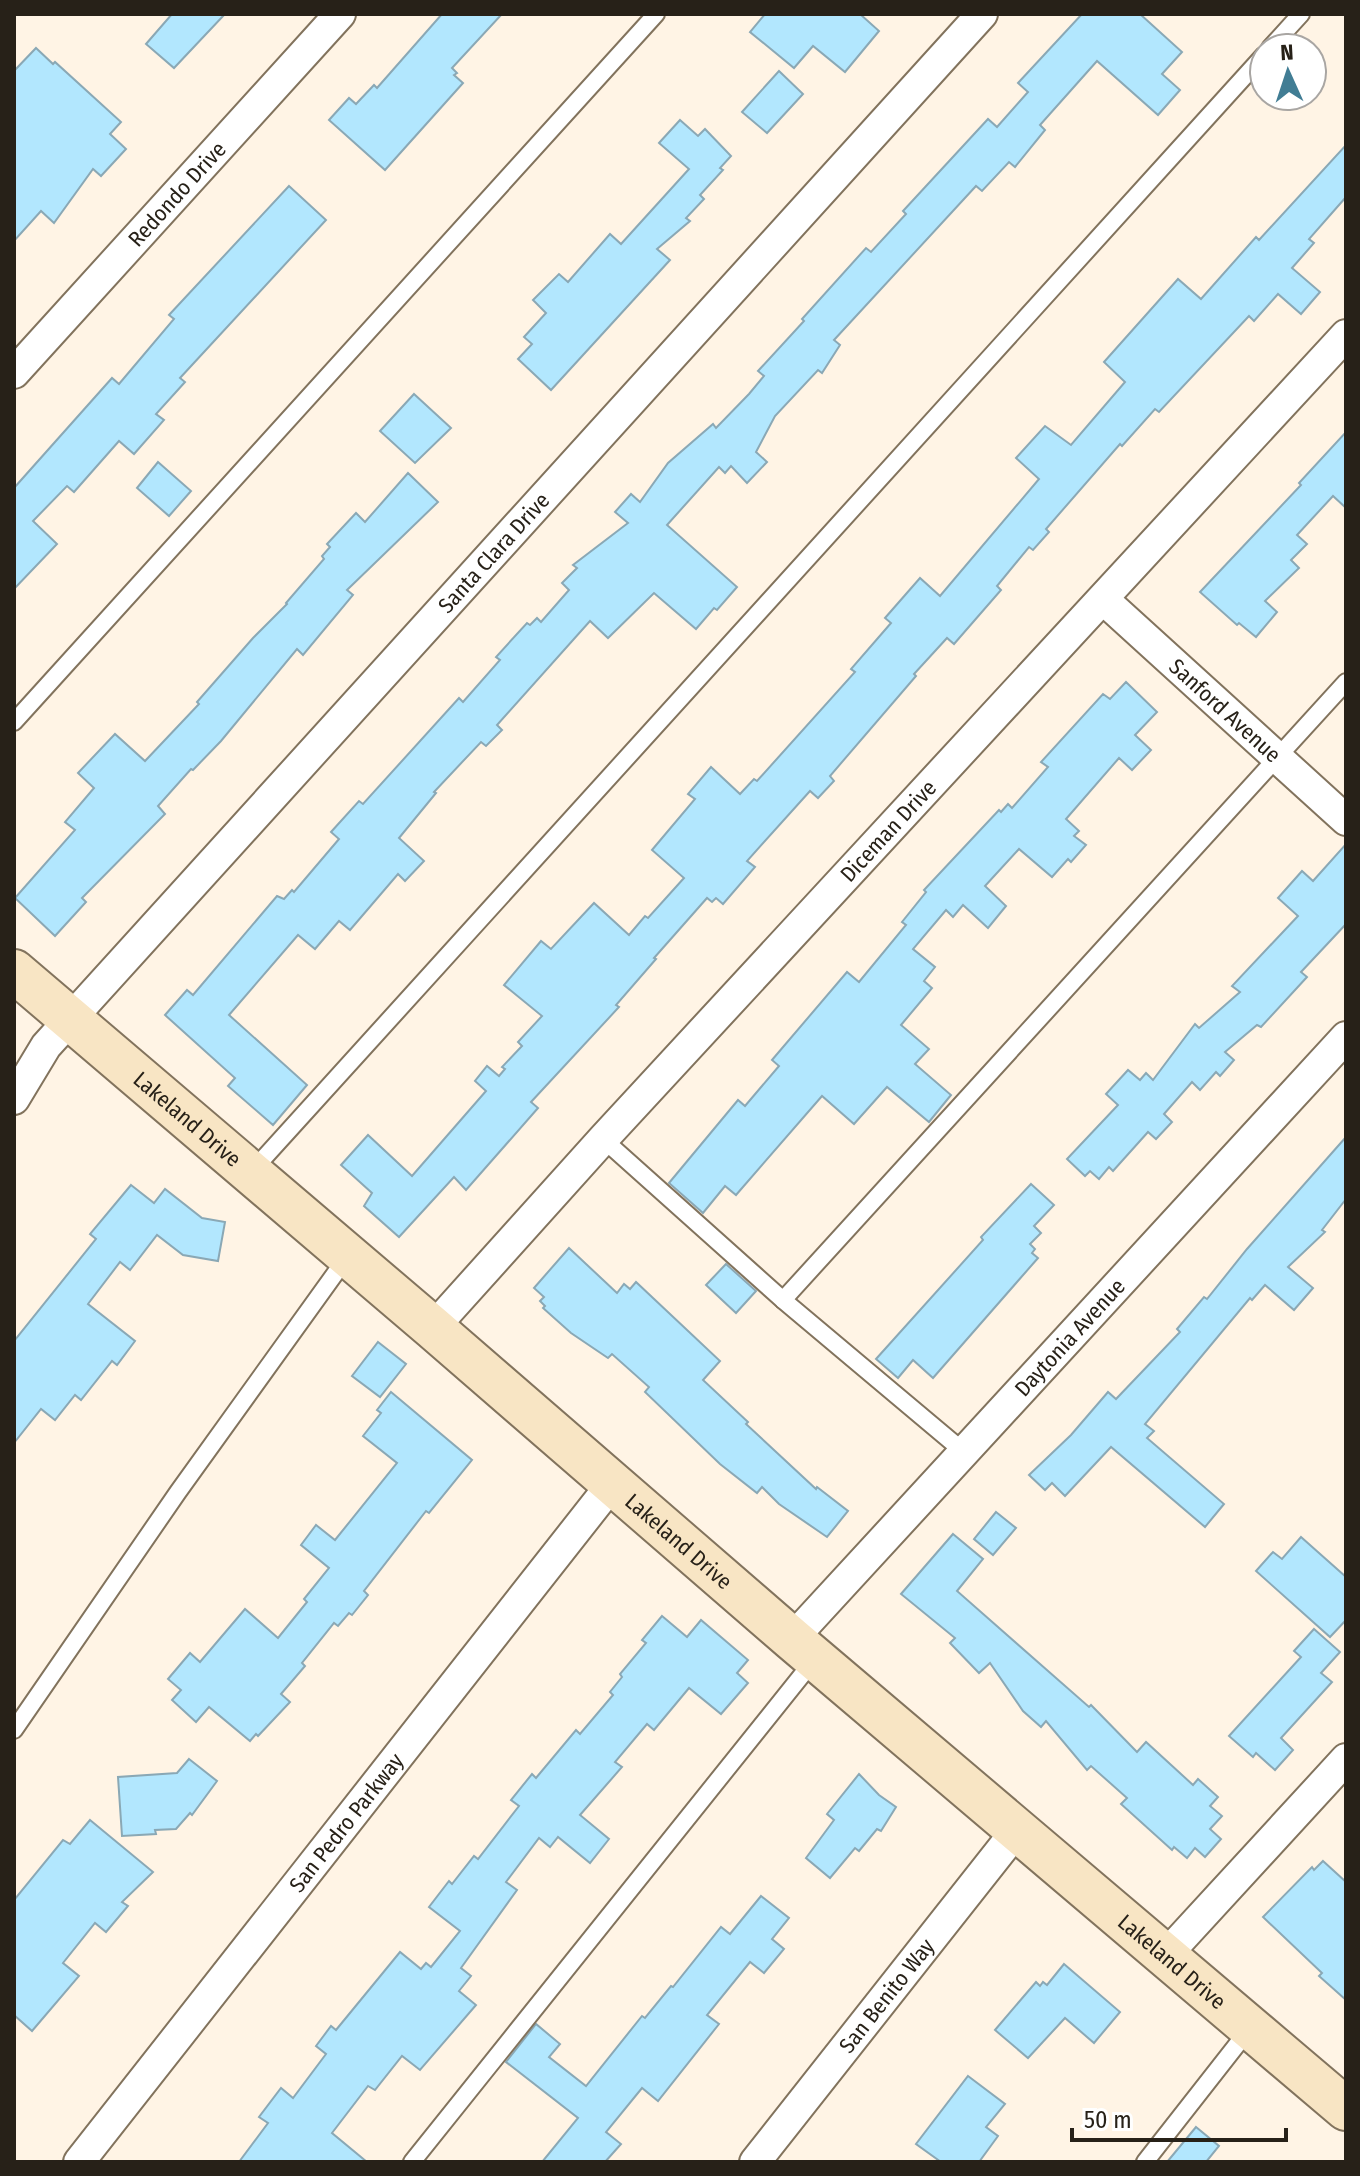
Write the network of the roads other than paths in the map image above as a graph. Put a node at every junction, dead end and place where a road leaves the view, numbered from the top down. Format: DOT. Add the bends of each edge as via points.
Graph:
graph roads {
  1 [pos="340,14"];
  2 [pos="656,14"];
  3 [pos="982,14"];
  4 [pos="1301,14"];
  5 [pos="1285,32"];
  6 [pos="1248,73"];
  7 [pos="1346,335"];
  8 [pos="14,373"];
  9 [pos="1104,600"];
  10 [pos="1346,682"];
  11 [pos="14,722"];
  12 [pos="1278,758"];
  13 [pos="1346,820"];
  14 [pos="14,971"];
  15 [pos="70,1019"];
  16 [pos="1346,1037"];
  17 [pos="14,1099"];
  18 [pos="603,1139"];
  19 [pos="251,1172"];
  20 [pos="348,1255"];
  21 [pos="783,1300"];
  22 [pos="433,1328"];
  23 [pos="964,1452"];
  24 [pos="612,1484"];
  25 [pos="804,1649"];
  26 [pos="14,1730"];
  27 [pos="1346,1759"];
  28 [pos="1017,1830"];
  29 [pos="1166,1955"];
  30 [pos="1250,2027"];
  31 [pos="1346,2109"];
  32 [pos="79,2162"];
  33 [pos="412,2162"];
  34 [pos="755,2162"];
  35 [pos="1145,2162"];
  1 -- 8 [label="street, Redondo Drive"];
  2 -- 11 [label="lane"];
  3 -- 15 [label="street, Santa Clara Drive"];
  4 -- 5 [label="lane"];
  6 -- 19 [label="lane"];
  7 -- 9 [label="street, Diceman Drive"];
  9 -- 12 [label="street, Sanford Avenue"];
  9 -- 18 [label="street, Diceman Drive"];
  10 -- 12 [label="lane"];
  12 -- 13 [label="street, Sanford Avenue"];
  12 -- 21 [label="lane"];
  14 -- 15 [label="street, Lakeland Drive"];
  15 -- 17 [label="street, Santa Clara Drive" via="46,1046"];
  15 -- 19 [label="street, Lakeland Drive"];
  16 -- 23 [label="street, Daytonia Avenue"];
  18 -- 21 [label="lane"];
  18 -- 22 [label="street, Diceman Drive"];
  19 -- 20 [label="street, Lakeland Drive"];
  20 -- 22 [label="street, Lakeland Drive"];
  20 -- 26 [label="lane"];
  21 -- 23 [label="lane"];
  22 -- 24 [label="street, Lakeland Drive"];
  23 -- 25 [label="street, Daytonia Avenue"];
  24 -- 25 [label="street, Lakeland Drive"];
  24 -- 32 [label="street, San Pedro Parkway"];
  25 -- 28 [label="street, Lakeland Drive"];
  25 -- 33 [label="lane"];
  27 -- 29 [label="street"];
  28 -- 29 [label="street, Lakeland Drive"];
  28 -- 34 [label="street, San Benito Way"];
  29 -- 30 [label="street, Lakeland Drive"];
  30 -- 31 [label="street, Lakeland Drive"];
  30 -- 35 [label="lane"];
}
